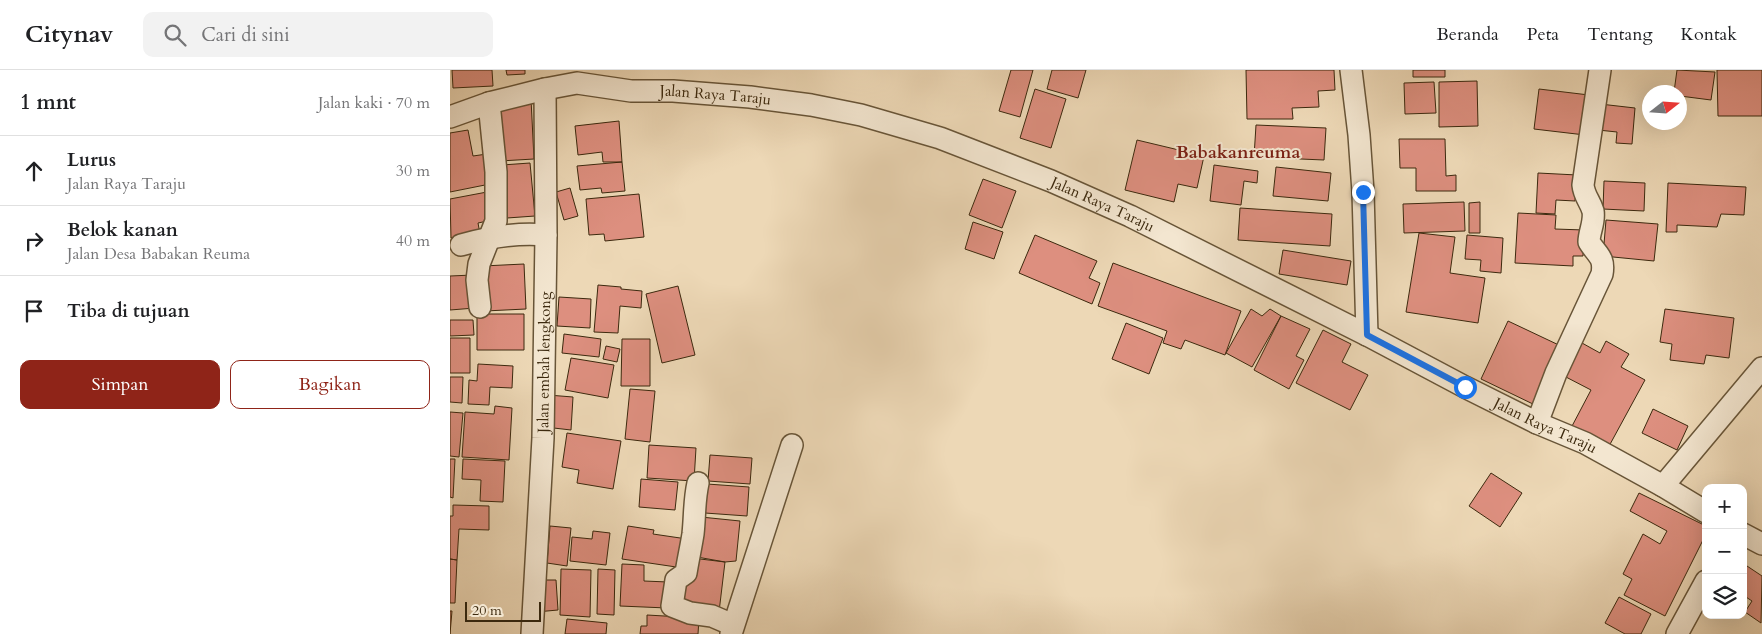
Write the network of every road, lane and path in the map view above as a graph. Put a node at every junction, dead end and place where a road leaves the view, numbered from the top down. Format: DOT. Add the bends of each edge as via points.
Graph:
graph roads {
  1 [pos="1352,70"];
  2 [pos="1600,70"];
  3 [pos="544,89"];
  4 [pos="489,103"];
  5 [pos="450,117"];
  6 [pos="546,235"];
  7 [pos="491,237"];
  8 [pos="461,245"];
  9 [pos="480,307"];
  10 [pos="1367,335"];
  11 [pos="1762,368"];
  12 [pos="1537,423"];
  13 [pos="792,445"];
  14 [pos="698,483"];
  15 [pos="1663,486"];
  16 [pos="1702,510"];
  17 [pos="1747,536"];
  18 [pos="1762,544"];
  19 [pos="1702,588"];
  20 [pos="732,630"];
  21 [pos="532,634"];
  22 [pos="1676,634"];
  1 -- 10 [label="street" via="1363,192"];
  2 -- 12 [label="street" via="1583,185 1592,211 1593,223 1588,242 1604,264"];
  3 -- 4 [label="street, Jalan Raya Taraju"];
  3 -- 6 [label="street, Jalan embah lengkong"];
  3 -- 10 [label="street, Jalan Raya Taraju" via="577,83 631,91 750,96 861,115 912,129 1042,177 1130,216"];
  4 -- 5 [label="street, Jalan Raya Taraju"];
  4 -- 7 [label="street" via="496,172 496,221"];
  6 -- 7 [label="street"];
  6 -- 21 [label="street, Jalan embah lengkong" via="543,438"];
  7 -- 8 [label="street"];
  7 -- 9 [label="street" via="479,264"];
  10 -- 12 [label="street, Jalan Raya Taraju"];
  11 -- 15 [label="street"];
  12 -- 15 [label="street, Jalan Raya Taraju" via="1584,443"];
  13 -- 20 [label="street"];
  14 -- 20 [label="street" via="686,573 676,580 672,606 712,616"];
  15 -- 16 [label="street, Jalan Raya Taraju"];
  17 -- 18 [label="street"];
  19 -- 22 [label="street"];
}
